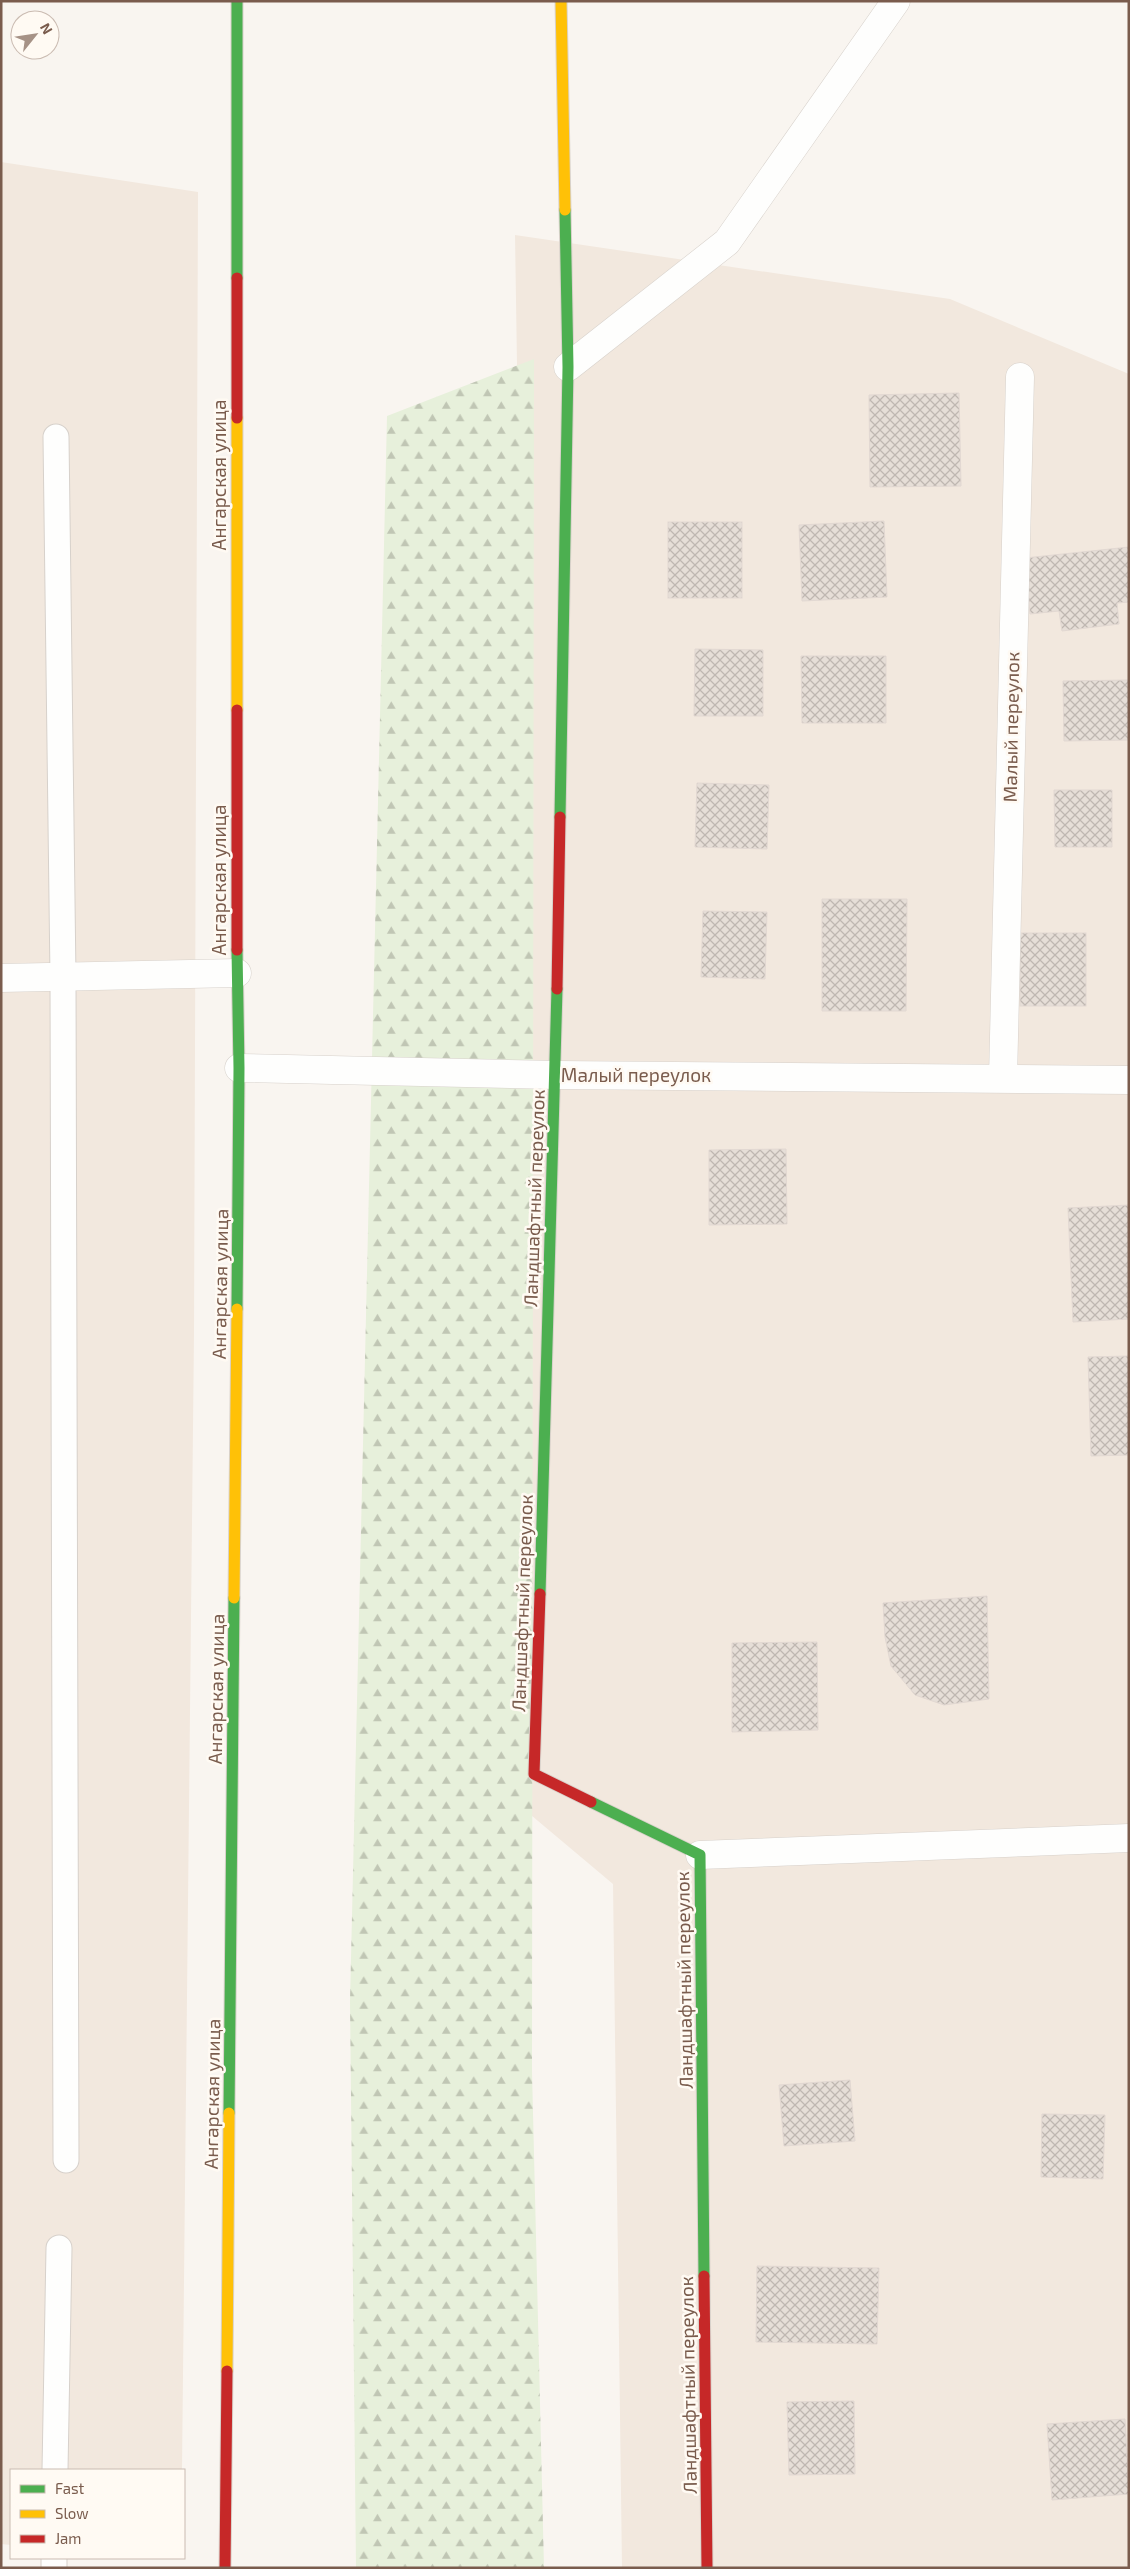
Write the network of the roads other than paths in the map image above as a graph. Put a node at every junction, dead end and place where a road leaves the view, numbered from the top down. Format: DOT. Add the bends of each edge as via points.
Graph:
graph roads {
  1 [pos="237,1"];
  2 [pos="561,1"];
  3 [pos="896,1"];
  4 [pos="568,367"];
  5 [pos="1020,377"];
  6 [pos="56,437"];
  7 [pos="237,973"];
  8 [pos="63,977"];
  9 [pos="1,978"];
  10 [pos="239,1068"];
  11 [pos="556,1075"];
  12 [pos="1003,1078"];
  13 [pos="1129,1080"];
  14 [pos="1129,1838"];
  15 [pos="700,1855"];
  16 [pos="66,2160"];
  17 [pos="59,2248"];
  18 [pos="55,2469"];
  19 [pos="225,2568"];
  20 [pos="707,2568"];
  1 -- 7 [label="street, Ангарская улица"];
  2 -- 4 [label="street"];
  3 -- 4 [label="street" via="727,242"];
  4 -- 11 [label="street"];
  5 -- 12 [label="street, Малый переулок"];
  6 -- 8 [label="lane"];
  7 -- 8 [label="street"];
  7 -- 10 [label="street, Ангарская улица"];
  8 -- 9 [label="street"];
  8 -- 16 [label="lane"];
  10 -- 11 [label="street, Малый переулок"];
  10 -- 19 [label="street, Ангарская улица"];
  11 -- 12 [label="street, Малый переулок"];
  11 -- 15 [label="street, Ландшафтный переулок" via="534,1774"];
  12 -- 13 [label="street, Малый переулок"];
  14 -- 15 [label="street"];
  15 -- 20 [label="street, Ландшафтный переулок"];
  17 -- 18 [label="lane"];
}
